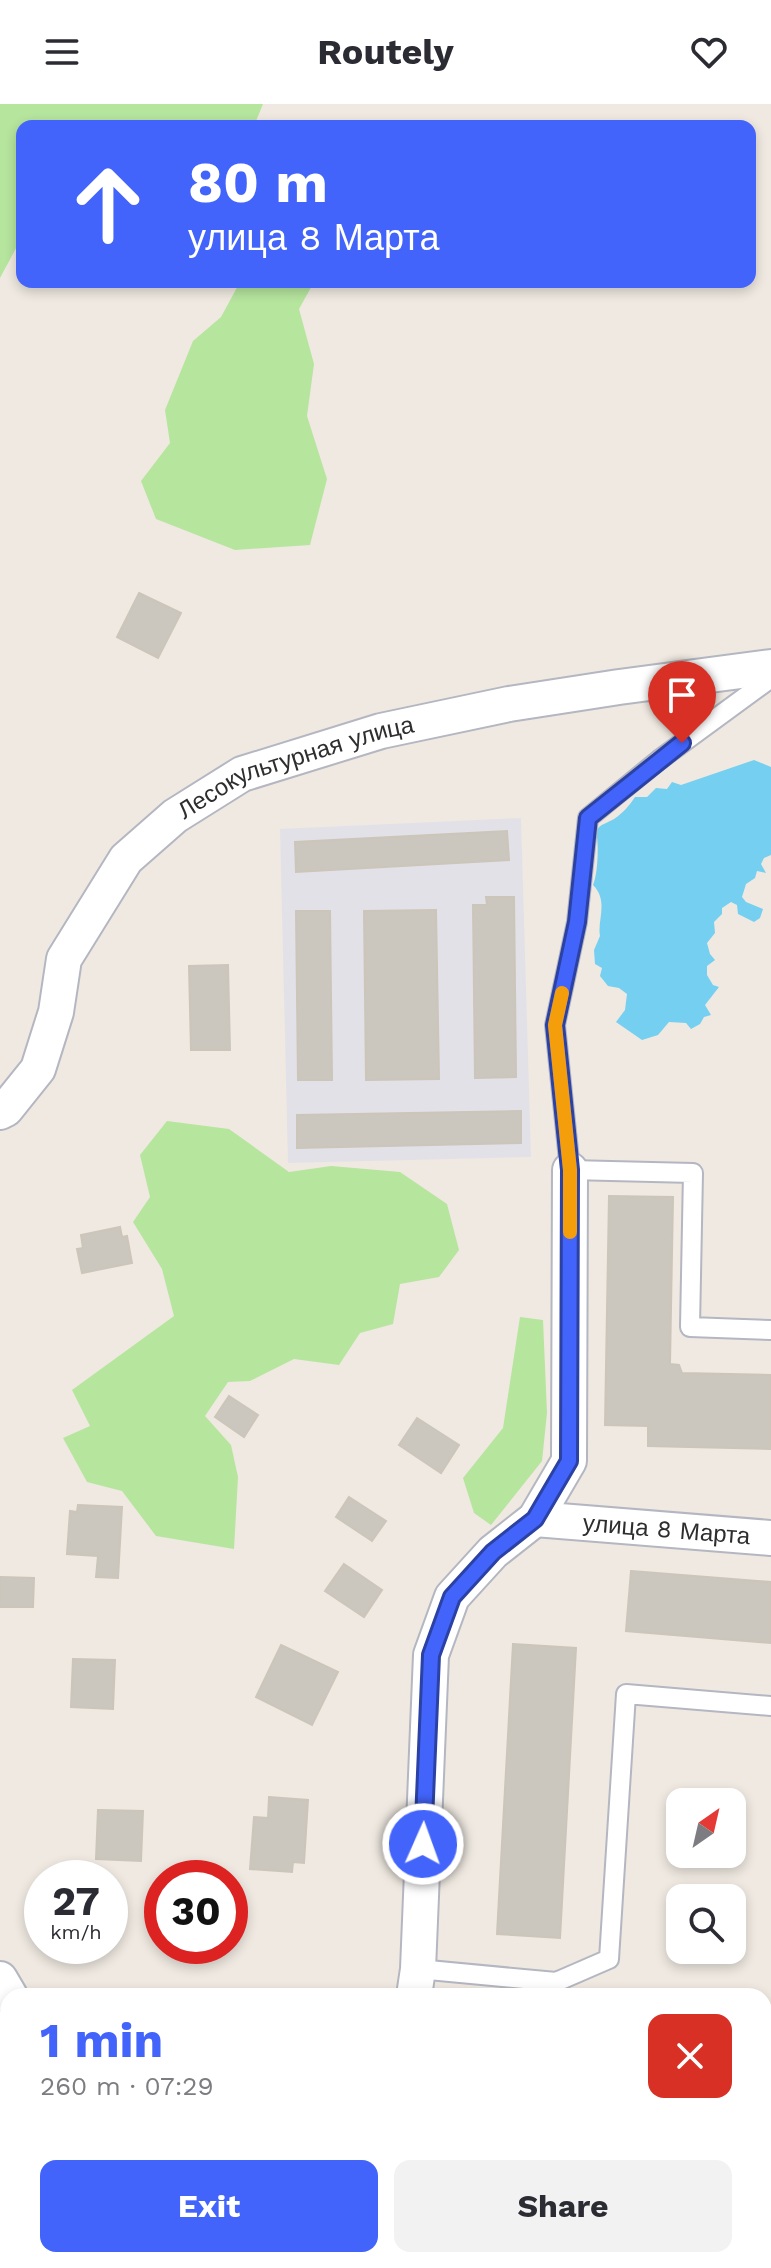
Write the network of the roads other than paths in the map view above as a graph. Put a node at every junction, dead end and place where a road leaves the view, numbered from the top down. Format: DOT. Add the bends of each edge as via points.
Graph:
graph roads {
  1 [pos="771,667"];
  2 [pos="771,678"];
  3 [pos="0,1112"];
  4 [pos="570,1170"];
  5 [pos="771,1330"];
  6 [pos="535,1519"];
  7 [pos="771,1538"];
  8 [pos="771,1706"];
  9 [pos="416,1983"];
  10 [pos="532,1988"];
  11 [pos="557,1988"];
  1 -- 3 [label="street, Лесокультурная улица" via="509,704 381,731 242,774 175,816 126,859 64,959 56,1012 38,1069"];
  2 -- 4 [label="lane" via="588,818 577,922 555,1025"];
  4 -- 5 [label="lane" via="693,1173 690,1327"];
  4 -- 6 [label="street" via="569,1461"];
  6 -- 7 [label="street, улица 8 Марта"];
  6 -- 9 [label="street" via="493,1552 452,1597 431,1655"];
  8 -- 11 [label="lane" via="626,1694 609,1959"];
  9 -- 10 [label="lane"];
}
